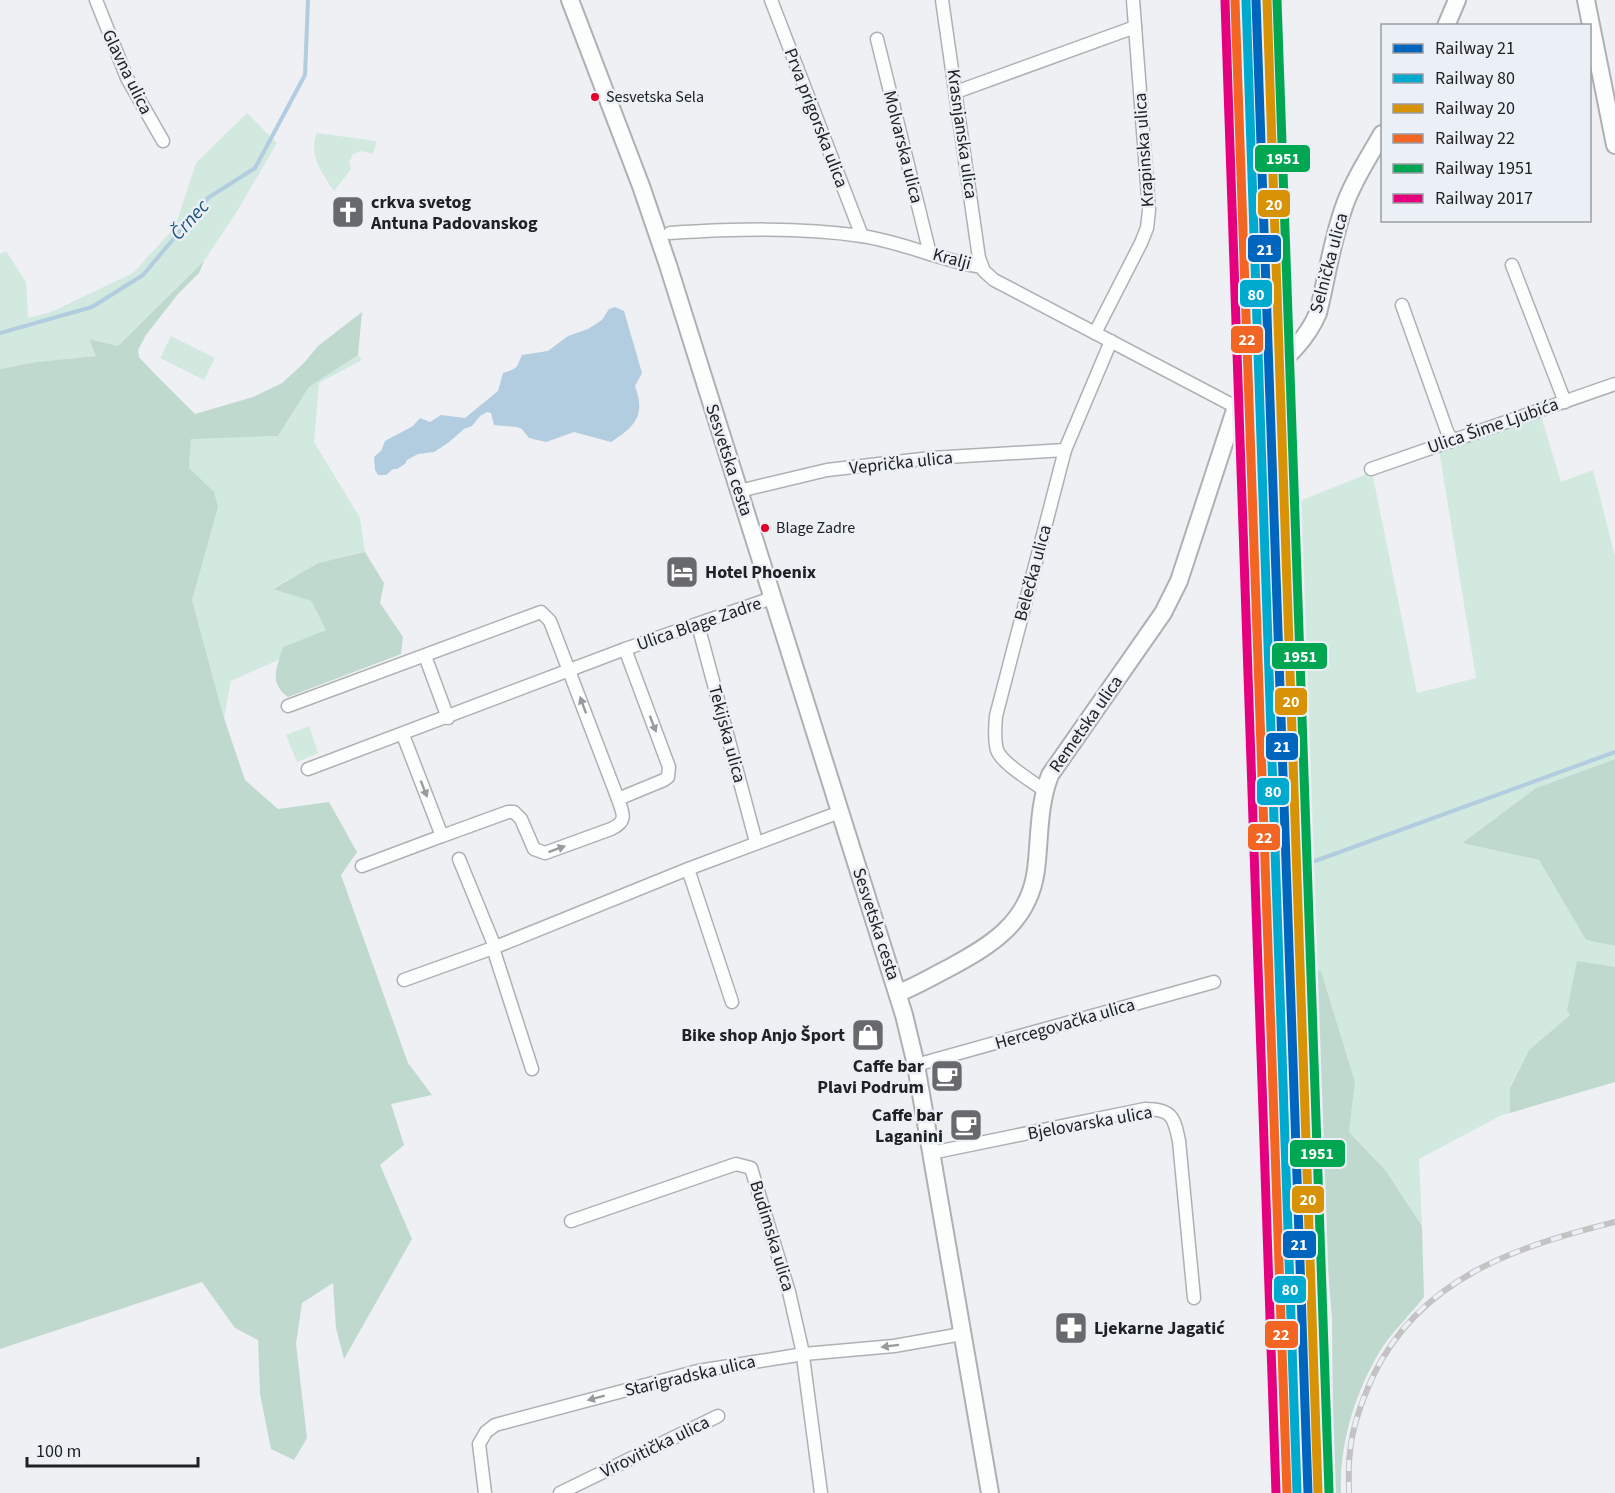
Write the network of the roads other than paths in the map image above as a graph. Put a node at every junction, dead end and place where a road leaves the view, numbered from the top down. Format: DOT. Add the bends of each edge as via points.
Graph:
graph roads {
  1 [pos="96,0"];
  2 [pos="570,0"];
  3 [pos="771,0"];
  4 [pos="942,0"];
  5 [pos="1133,0"];
  6 [pos="1457,0"];
  7 [pos="1586,0"];
  8 [pos="1447,24"];
  9 [pos="1591,24"];
  10 [pos="1591,25"];
  11 [pos="1135,27"];
  12 [pos="877,39"];
  13 [pos="956,92"];
  14 [pos="1381,137"];
  15 [pos="163,141"];
  16 [pos="1615,145"];
  17 [pos="670,233"];
  18 [pos="862,236"];
  19 [pos="930,254"];
  20 [pos="1512,265"];
  21 [pos="982,267"];
  22 [pos="1402,305"];
  23 [pos="1095,333"];
  24 [pos="1111,341"];
  25 [pos="1615,384"];
  26 [pos="1564,402"];
  27 [pos="1236,407"];
  28 [pos="1453,439"];
  29 [pos="1065,450"];
  30 [pos="1371,469"];
  31 [pos="739,490"];
  32 [pos="772,598"];
  33 [pos="698,625"];
  34 [pos="625,649"];
  35 [pos="425,656"];
  36 [pos="571,671"];
  37 [pos="288,706"];
  38 [pos="448,718"];
  39 [pos="403,735"];
  40 [pos="308,769"];
  41 [pos="1044,790"];
  42 [pos="618,799"];
  43 [pos="840,812"];
  44 [pos="442,836"];
  45 [pos="756,842"];
  46 [pos="459,859"];
  47 [pos="362,866"];
  48 [pos="688,869"];
  49 [pos="494,948"];
  50 [pos="404,980"];
  51 [pos="1214,982"];
  52 [pos="898,993"];
  53 [pos="732,1002"];
  54 [pos="916,1065"];
  55 [pos="531,1069"];
  56 [pos="931,1153"];
  57 [pos="571,1221"];
  58 [pos="1194,1298"];
  59 [pos="955,1335"];
  60 [pos="804,1354"];
  61 [pos="718,1416"];
  62 [pos="485,1493"];
  63 [pos="560,1493"];
  64 [pos="821,1493"];
  65 [pos="990,1493"];
  1 -- 15 [label="street, Glavna ulica" via="127,78"];
  2 -- 31 [label="main road, Sesvetska cesta" via="641,186"];
  3 -- 18 [label="street, Prva prigorska ulica"];
  4 -- 13 [label="street, Krasnjanska ulica"];
  5 -- 11 [label="street, Krapinska ulica"];
  6 -- 8 [label="main road"];
  7 -- 9 [label="main road"];
  10 -- 16 [label="main road"];
  11 -- 13 [label="street"];
  11 -- 23 [label="street, Krapinska ulica" via="1149,210 1147,228"];
  12 -- 19 [label="street, Molvarska ulica"];
  13 -- 21 [label="street, Krasnjanska ulica"];
  14 -- 27 [label="main road, Selnička ulica" via="1346,202 1313,325 1293,351"];
  17 -- 18 [label="street, Kralji" via="751,228"];
  18 -- 19 [label="street, Kralji"];
  19 -- 21 [label="street, Kralji"];
  20 -- 26 [label="street"];
  21 -- 23 [label="street, Kralji" via="994,280"];
  22 -- 28 [label="street"];
  23 -- 24 [label="street, Kralji"];
  24 -- 27 [label="street, Kralji"];
  24 -- 29 [label="street, Belečka ulica"];
  25 -- 26 [label="street, Ulica Šime Ljubića"];
  26 -- 28 [label="street, Ulica Šime Ljubića"];
  27 -- 41 [label="main road, Remetska ulica" via="1179,581 1163,613 1050,775"];
  28 -- 30 [label="street, Ulica Šime Ljubića"];
  29 -- 31 [label="street, Veprička ulica" via="827,470"];
  29 -- 41 [label="street, Belečka ulica" via="996,716 998,751"];
  31 -- 32 [label="main road, Sesvetska cesta"];
  32 -- 33 [label="street, Ulica Blage Zadre"];
  32 -- 43 [label="main road, Sesvetska cesta"];
  33 -- 34 [label="street, Ulica Blage Zadre"];
  33 -- 45 [label="street, Tekijska ulica"];
  34 -- 36 [label="street, Ulica Blage Zadre"];
  34 -- 42 [label="street, Ulica Blage Zadre, one-way" via="669,772 664,780"];
  35 -- 36 [label="street" via="541,612 550,621"];
  35 -- 37 [label="street"];
  35 -- 38 [label="street"];
  36 -- 38 [label="street, Ulica Blage Zadre"];
  42 -- 36 [label="street, one-way"];
  38 -- 39 [label="street, Ulica Blage Zadre"];
  39 -- 40 [label="street, Ulica Blage Zadre"];
  39 -- 44 [label="street, one-way"];
  41 -- 52 [label="main road, Remetska ulica" via="1036,873 1014,923 980,951"];
  44 -- 42 [label="street, one-way" via="514,812 534,849 545,853 620,825 623,815"];
  43 -- 45 [label="street"];
  43 -- 52 [label="main road, Sesvetska cesta"];
  44 -- 47 [label="street"];
  45 -- 48 [label="street"];
  46 -- 49 [label="street"];
  48 -- 49 [label="street"];
  48 -- 53 [label="street"];
  49 -- 50 [label="street"];
  49 -- 55 [label="street"];
  51 -- 54 [label="street, Hercegovačka ulica"];
  52 -- 54 [label="main road"];
  54 -- 56 [label="main road"];
  56 -- 58 [label="street, Bjelovarska ulica" via="1145,1109 1170,1114 1179,1141"];
  56 -- 59 [label="main road"];
  57 -- 60 [label="street, Budimska ulica" via="736,1164 751,1168"];
  59 -- 60 [label="street, Starigradska ulica, one-way" via="894,1346"];
  59 -- 65 [label="main road"];
  60 -- 62 [label="street, Starigradska ulica, one-way" via="698,1371 495,1425 479,1444"];
  60 -- 64 [label="street, Budimska ulica"];
  61 -- 63 [label="street, Virovitička ulica"];
}
